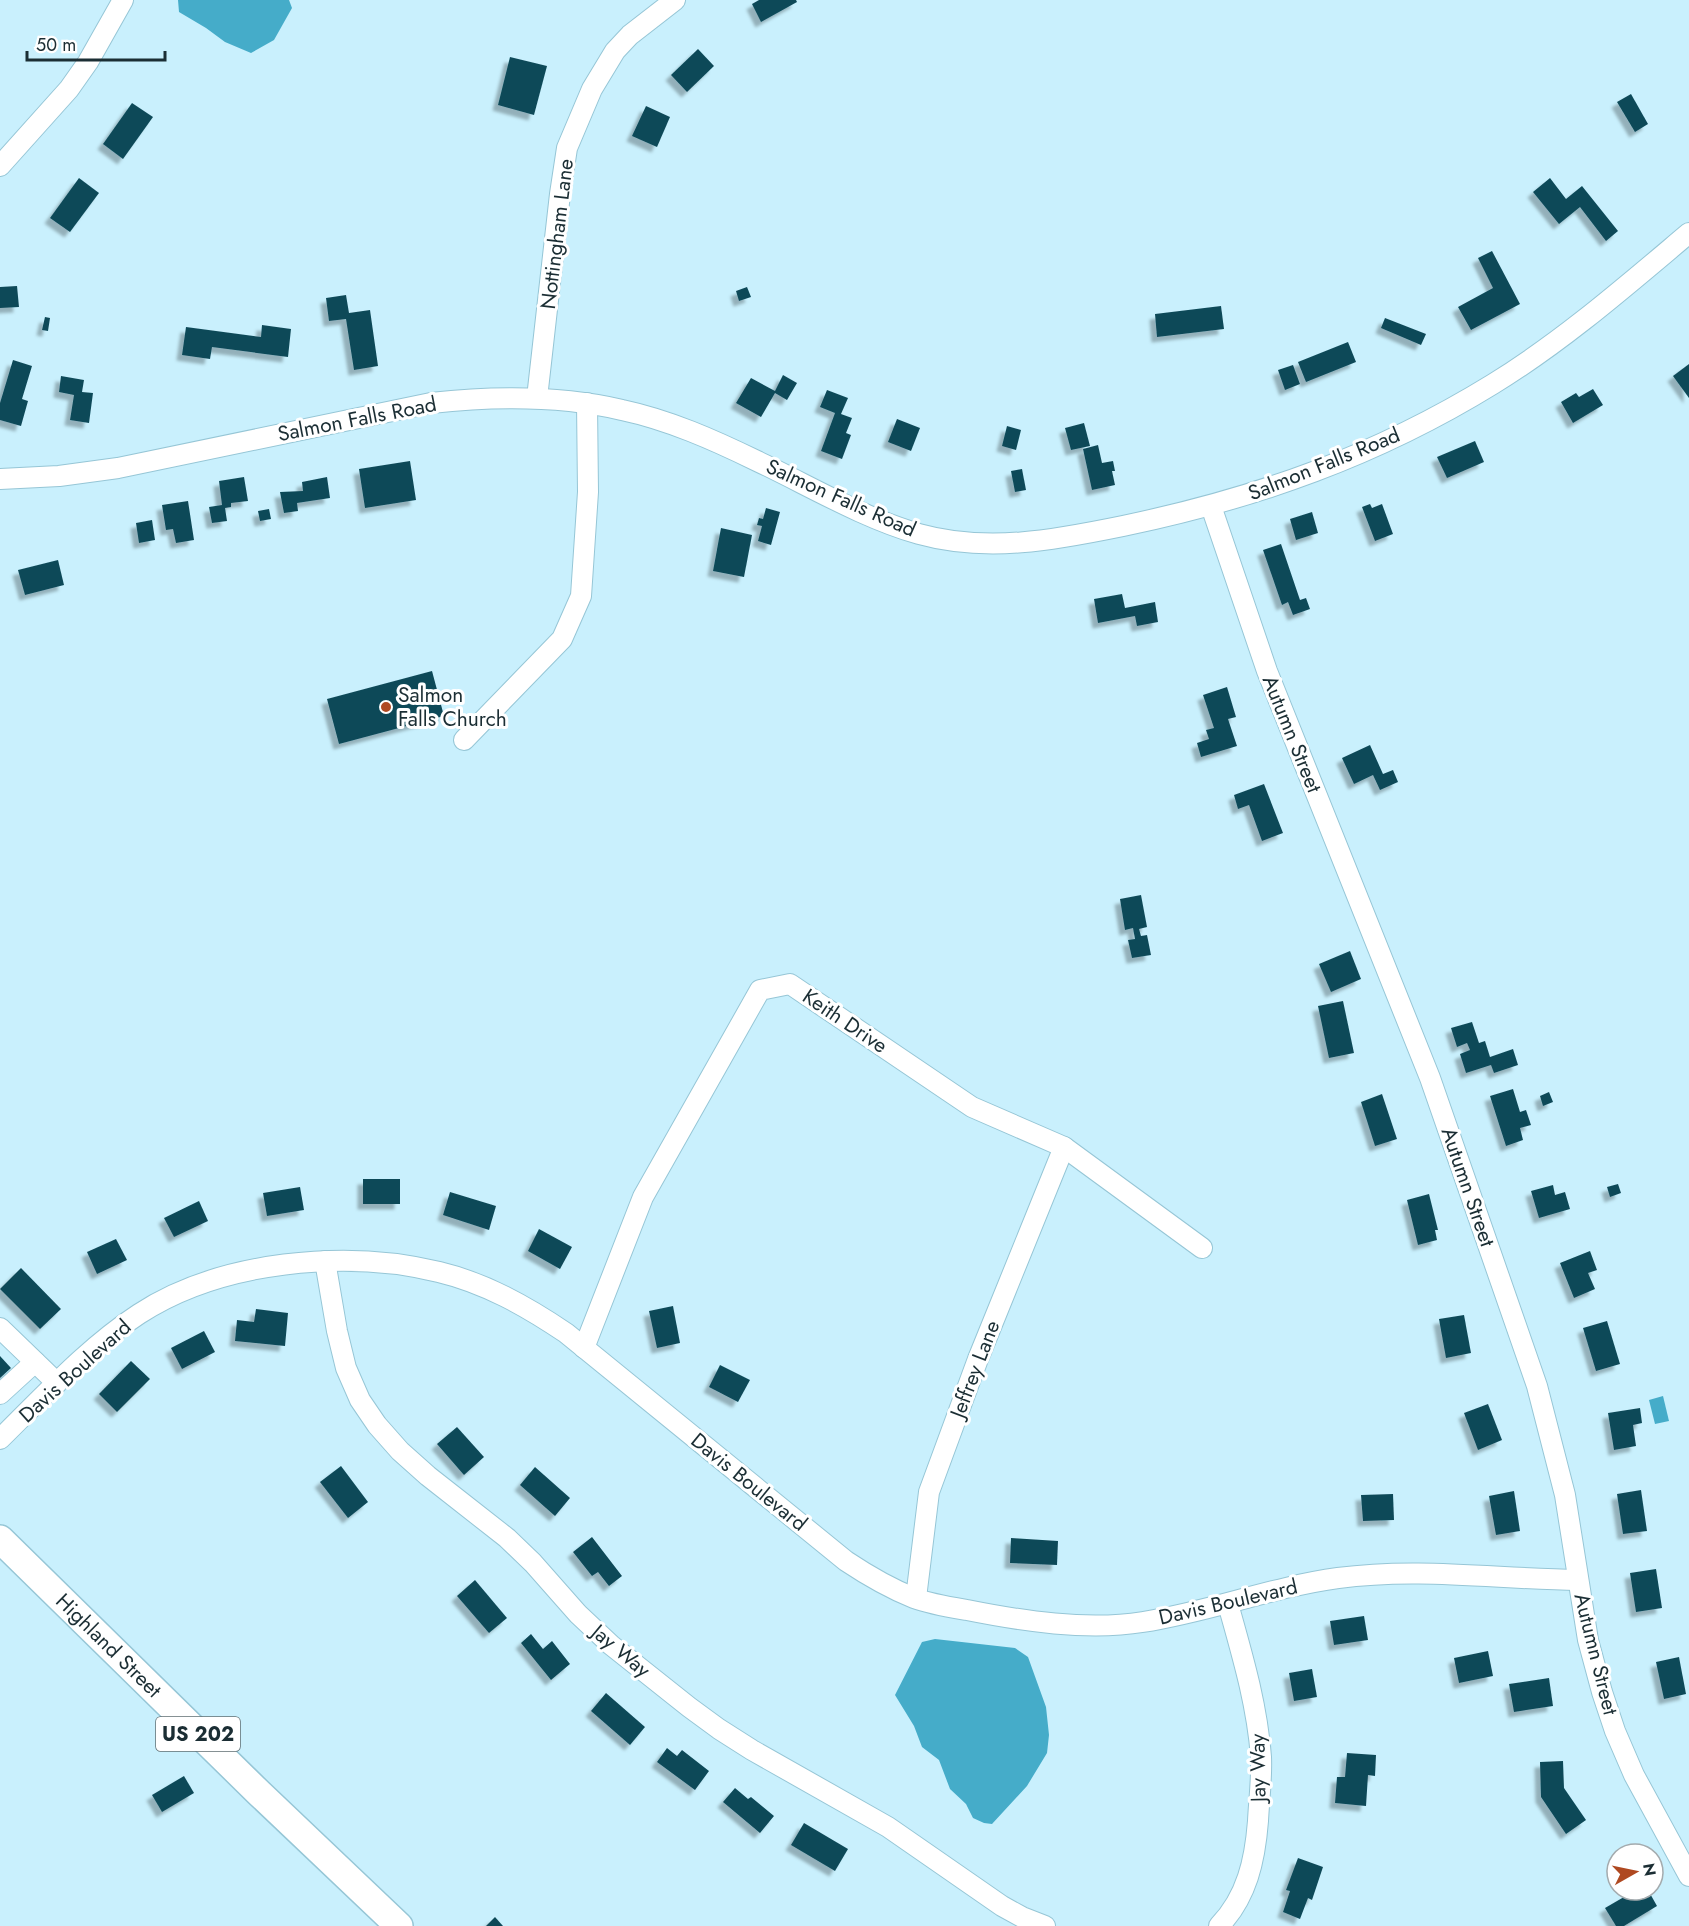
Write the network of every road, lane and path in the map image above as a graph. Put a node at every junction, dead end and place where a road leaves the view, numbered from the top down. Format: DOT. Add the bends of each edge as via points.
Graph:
graph roads {
  1 [pos="123,0"];
  2 [pos="675,0"];
  3 [pos="0,166"];
  4 [pos="1689,233"];
  5 [pos="537,398"];
  6 [pos="587,403"];
  7 [pos="0,479"];
  8 [pos="1211,506"];
  9 [pos="464,740"];
  10 [pos="1064,1147"];
  11 [pos="1202,1248"];
  12 [pos="325,1261"];
  13 [pos="0,1328"];
  14 [pos="585,1348"];
  15 [pos="35,1362"];
  16 [pos="57,1383"];
  17 [pos="0,1394"];
  18 [pos="0,1438"];
  19 [pos="0,1539"];
  20 [pos="1578,1580"];
  21 [pos="916,1598"];
  22 [pos="1228,1604"];
  23 [pos="1689,1876"];
  24 [pos="399,1926"];
  25 [pos="1045,1926"];
  26 [pos="1219,1926"];
  1 -- 3 [label="street" via="69,89"];
  2 -- 5 [label="street, Nottingham Lane" via="615,51 592,89 567,148"];
  4 -- 8 [label="street, Salmon Falls Road" via="1618,294 1454,407 1354,457 1274,488"];
  5 -- 6 [label="street, Salmon Falls Road"];
  5 -- 7 [label="street, Salmon Falls Road" via="431,403 118,468"];
  6 -- 8 [label="street, Salmon Falls Road" via="623,410 706,437 879,520 962,543 1035,542"];
  6 -- 9 [label="street" via="588,492 581,596 562,639"];
  8 -- 20 [label="street, Autumn Street" via="1267,671 1430,1078 1537,1386 1565,1495"];
  10 -- 11 [label="street, Keith Drive"];
  10 -- 14 [label="street, Keith Drive" via="972,1107 790,984 760,990 643,1197"];
  10 -- 21 [label="street, Jeffrey Lane" via="929,1492"];
  12 -- 14 [label="street, Davis Boulevard" via="411,1266 469,1281 518,1302"];
  12 -- 16 [label="street, Davis Boulevard" via="228,1276 167,1298 110,1334"];
  12 -- 25 [label="street, Jay Way" via="346,1368 360,1400 400,1451 507,1538 612,1646 718,1729 888,1827 1002,1906"];
  13 -- 15 [label="street"];
  14 -- 21 [label="street, Davis Boulevard" via="846,1560 867,1575"];
  15 -- 16 [label="street"];
  15 -- 17 [label="street"];
  16 -- 18 [label="street, Davis Boulevard"];
  19 -- 24 [label="highway, Highland Street / US 202"];
  20 -- 22 [label="street, Davis Boulevard" via="1381,1573 1293,1586"];
  20 -- 23 [label="street, Autumn Street" via="1588,1640 1615,1731 1634,1775"];
  21 -- 22 [label="street, Davis Boulevard" via="989,1615 1110,1626"];
  22 -- 26 [label="street, Jay Way" via="1247,1671 1261,1759 1256,1847 1251,1868 1234,1908"];
}
